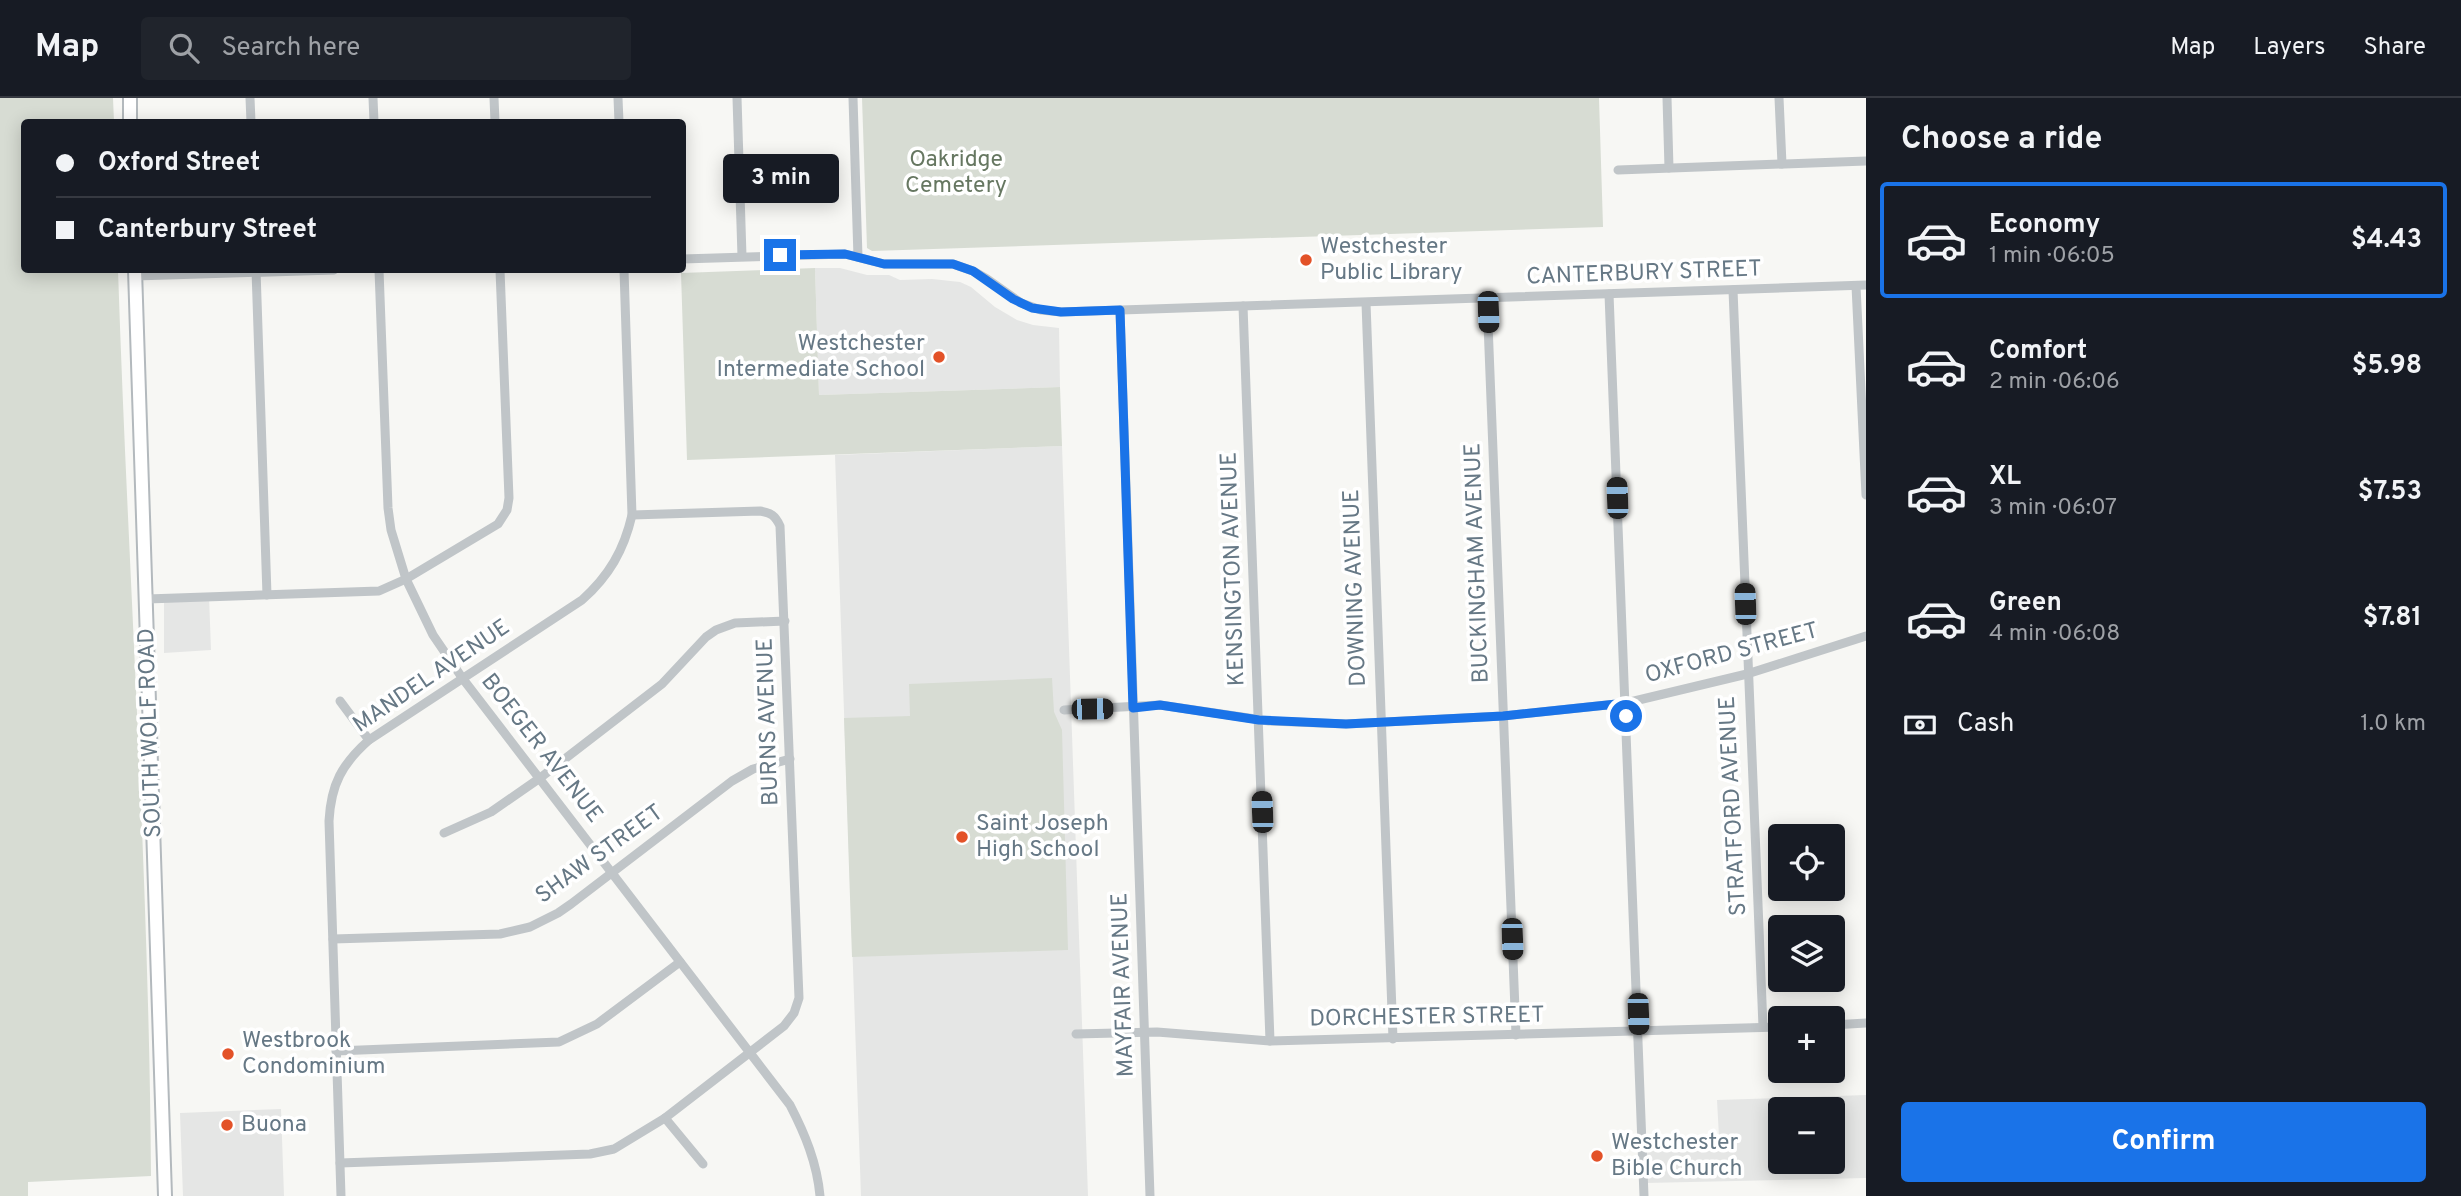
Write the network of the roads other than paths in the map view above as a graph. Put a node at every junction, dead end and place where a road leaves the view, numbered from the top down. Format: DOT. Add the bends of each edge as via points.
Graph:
graph roads {
  1 [pos="130,98"];
  2 [pos="250,98"];
  3 [pos="373,98"];
  4 [pos="495,98"];
  5 [pos="618,98"];
  6 [pos="737,98"];
  7 [pos="853,98"];
  8 [pos="1667,98"];
  9 [pos="1779,98"];
  10 [pos="130,119"];
  11 [pos="251,119"];
  12 [pos="374,119"];
  13 [pos="495,119"];
  14 [pos="619,119"];
  15 [pos="1866,161"];
  16 [pos="1782,164"];
  17 [pos="1670,168"];
  18 [pos="1618,170"];
  19 [pos="742,256"];
  20 [pos="858,257"];
  21 [pos="686,258"];
  22 [pos="135,273"];
  23 [pos="256,273"];
  24 [pos="379,273"];
  25 [pos="500,273"];
  26 [pos="624,273"];
  27 [pos="1861,286"];
  28 [pos="1733,290"];
  29 [pos="1609,294"];
  30 [pos="1488,298"];
  31 [pos="1366,303"];
  32 [pos="1243,306"];
  33 [pos="1120,310"];
  34 [pos="1866,495"];
  35 [pos="632,515"];
  36 [pos="406,579"];
  37 [pos="267,595"];
  38 [pos="147,599"];
  39 [pos="785,621"];
  40 [pos="1866,636"];
  41 [pos="1747,674"];
  42 [pos="463,678"];
  43 [pos="340,701"];
  44 [pos="1626,703"];
  45 [pos="1133,708"];
  46 [pos="1064,710"];
  47 [pos="1503,716"];
  48 [pos="1259,720"];
  49 [pos="1380,722"];
  50 [pos="369,740"];
  51 [pos="790,759"];
  52 [pos="540,778"];
  53 [pos="444,833"];
  54 [pos="612,872"];
  55 [pos="333,939"];
  56 [pos="680,962"];
  57 [pos="1866,1023"];
  58 [pos="1845,1024"];
  59 [pos="1763,1027"];
  60 [pos="1768,1027"];
  61 [pos="1639,1031"];
  62 [pos="1145,1032"];
  63 [pos="1076,1034"];
  64 [pos="1516,1035"];
  65 [pos="1393,1039"];
  66 [pos="1270,1041"];
  67 [pos="336,1051"];
  68 [pos="751,1052"];
  69 [pos="665,1118"];
  70 [pos="340,1163"];
  71 [pos="703,1164"];
  72 [pos="165,1196"];
  73 [pos="341,1196"];
  74 [pos="820,1196"];
  75 [pos="1150,1196"];
  76 [pos="1644,1196"];
  1 -- 10 [label="main road"];
  2 -- 11 [label="street"];
  3 -- 12 [label="street"];
  4 -- 13 [label="street"];
  5 -- 14 [label="street"];
  6 -- 19 [label="street"];
  7 -- 20 [label="street"];
  8 -- 17 [label="street"];
  9 -- 16 [label="street"];
  15 -- 16 [label="street"];
  16 -- 17 [label="street"];
  17 -- 18 [label="street"];
  19 -- 20 [label="street, CANTERBURY STREET"];
  19 -- 21 [label="street, CANTERBURY STREET"];
  20 -- 33 [label="street, CANTERBURY STREET" via="884,264 965,267 1013,299 1041,310"];
  22 -- 38 [label="main road, SOUTH WOLF ROAD"];
  23 -- 37 [label="street"];
  24 -- 36 [label="street, BOEGER AVENUE" via="388,508"];
  25 -- 36 [label="street" via="507,510 489,531"];
  26 -- 35 [label="street, MANDEL AVENUE"];
  27 -- 28 [label="street, CANTERBURY STREET"];
  27 -- 34 [label="street"];
  28 -- 29 [label="street, CANTERBURY STREET"];
  28 -- 41 [label="street, STRATFORD AVENUE"];
  29 -- 30 [label="street, CANTERBURY STREET"];
  29 -- 44 [label="street"];
  30 -- 31 [label="street, CANTERBURY STREET"];
  30 -- 47 [label="street, BUCKINGHAM AVENUE"];
  31 -- 32 [label="street, CANTERBURY STREET"];
  31 -- 49 [label="street, DOWNING AVENUE"];
  32 -- 33 [label="street, CANTERBURY STREET"];
  32 -- 48 [label="street, KENSINGTON AVENUE"];
  33 -- 45 [label="street, MAYFAIR AVENUE"];
  35 -- 39 [label="street, BURNS AVENUE" via="771,513 780,526"];
  35 -- 42 [label="street, MANDEL AVENUE" via="619,555 595,589"];
  36 -- 37 [label="street" via="379,590"];
  36 -- 42 [label="street, BOEGER AVENUE" via="433,635"];
  37 -- 38 [label="street"];
  38 -- 72 [label="main road, SOUTH WOLF ROAD"];
  39 -- 51 [label="street, BURNS AVENUE"];
  39 -- 52 [label="street" via="734,623 716,630 662,684"];
  40 -- 41 [label="street, OXFORD STREET"];
  41 -- 44 [label="street, OXFORD STREET"];
  41 -- 59 [label="street, STRATFORD AVENUE"];
  42 -- 50 [label="street, MANDEL AVENUE"];
  42 -- 52 [label="street, BOEGER AVENUE"];
  43 -- 50 [label="street"];
  44 -- 47 [label="street, OXFORD STREET"];
  44 -- 61 [label="street"];
  45 -- 46 [label="street, OXFORD STREET"];
  45 -- 48 [label="street, OXFORD STREET" via="1160,705"];
  45 -- 62 [label="street, MAYFAIR AVENUE"];
  47 -- 49 [label="street, OXFORD STREET"];
  47 -- 64 [label="street, BUCKINGHAM AVENUE"];
  48 -- 49 [label="street, OXFORD STREET"];
  48 -- 66 [label="street, KENSINGTON AVENUE"];
  49 -- 65 [label="street, DOWNING AVENUE"];
  50 -- 55 [label="street, MANDEL AVENUE" via="345,764 330,807"];
  51 -- 54 [label="street, SHAW STREET" via="753,769 732,781"];
  51 -- 68 [label="street, BURNS AVENUE" via="799,998 784,1026"];
  52 -- 53 [label="street" via="491,812"];
  52 -- 54 [label="street, BOEGER AVENUE"];
  54 -- 55 [label="street, SHAW STREET" via="558,913 514,932"];
  54 -- 56 [label="street, BOEGER AVENUE"];
  55 -- 67 [label="street, MANDEL AVENUE"];
  56 -- 67 [label="street" via="589,1030 559,1042"];
  56 -- 68 [label="street, BOEGER AVENUE"];
  57 -- 58 [label="street"];
  59 -- 60 [label="street, DORCHESTER STREET"];
  59 -- 61 [label="street, DORCHESTER STREET"];
  61 -- 64 [label="street, DORCHESTER STREET"];
  61 -- 76 [label="street"];
  62 -- 63 [label="street, DORCHESTER STREET"];
  62 -- 66 [label="street, DORCHESTER STREET"];
  62 -- 75 [label="street, MAYFAIR AVENUE"];
  64 -- 65 [label="street, DORCHESTER STREET"];
  65 -- 66 [label="street, DORCHESTER STREET"];
  67 -- 70 [label="street, MANDEL AVENUE"];
  68 -- 69 [label="street, BURNS AVENUE"];
  68 -- 74 [label="street, BOEGER AVENUE" via="798,1119 817,1170"];
  69 -- 70 [label="street, BURNS AVENUE" via="614,1149 590,1154"];
  69 -- 71 [label="street"];
  70 -- 73 [label="street, MANDEL AVENUE"];
}
